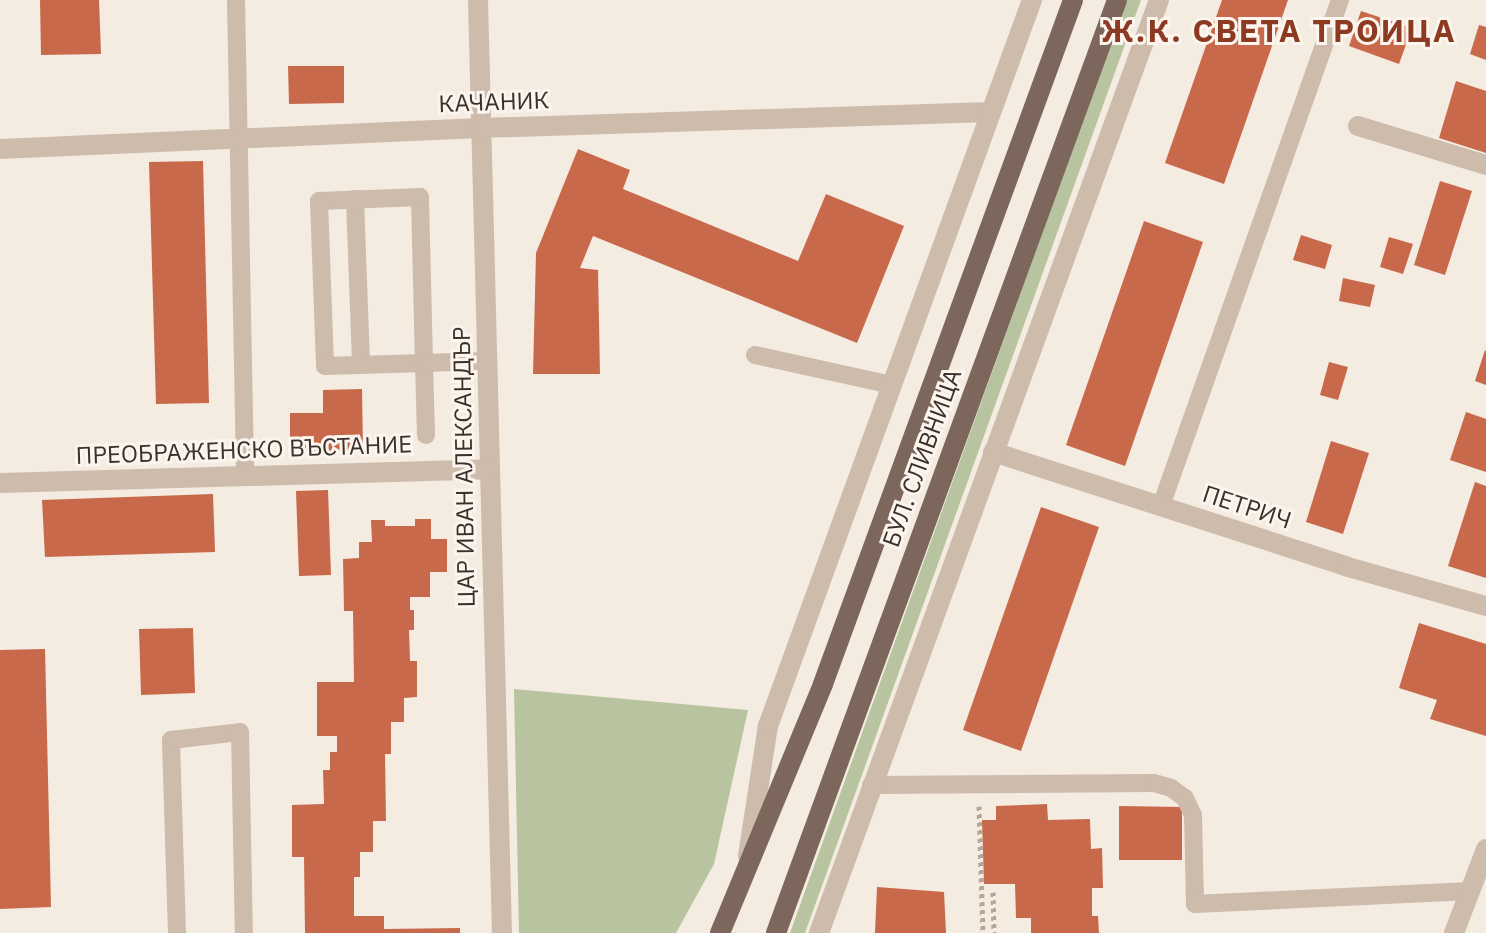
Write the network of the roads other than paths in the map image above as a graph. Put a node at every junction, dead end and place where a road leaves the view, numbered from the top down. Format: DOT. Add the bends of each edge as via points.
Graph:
graph roads {
  1 [pos="236,0"];
  2 [pos="478,0"];
  3 [pos="1032,0"];
  4 [pos="1073,0"];
  5 [pos="1117,0"];
  6 [pos="1159,0"];
  7 [pos="1340,0"];
  8 [pos="991,112"];
  9 [pos="1358,126"];
  10 [pos="481,128"];
  11 [pos="239,138"];
  12 [pos="0,149"];
  13 [pos="1486,165"];
  14 [pos="355,199"];
  15 [pos="755,355"];
  16 [pos="487,361"];
  17 [pos="424,363"];
  18 [pos="361,365"];
  19 [pos="892,385"];
  20 [pos="426,435"];
  21 [pos="993,452"];
  22 [pos="490,469"];
  23 [pos="245,475"];
  24 [pos="0,483"];
  25 [pos="1161,506"];
  26 [pos="1486,606"];
  27 [pos="871,785"];
  28 [pos="1486,849"];
  29 [pos="745,877"];
  30 [pos="1470,891"];
  31 [pos="177,933"];
  32 [pos="244,933"];
  33 [pos="502,933"];
  34 [pos="720,933"];
  35 [pos="776,933"];
  36 [pos="819,933"];
  37 [pos="1454,933"];
  1 -- 11 [label="lane"];
  2 -- 10 [label="street, ЦАР ИВАН АЛЕКСАНДЪР"];
  3 -- 8 [label="street, БУЛ. СЛИВНИЦА"];
  4 -- 29 [label="main road, БУЛ. СЛИВНИЦА" via="823,684"];
  5 -- 35 [label="main road, БУЛ. СЛИВНИЦА"];
  6 -- 21 [label="street"];
  7 -- 25 [label="lane"];
  8 -- 10 [label="street, КАЧАНИК"];
  8 -- 19 [label="street, БУЛ. СЛИВНИЦА"];
  9 -- 13 [label="street"];
  10 -- 11 [label="street, КАЧАНИК"];
  10 -- 16 [label="street, ЦАР ИВАН АЛЕКСАНДЪР"];
  11 -- 12 [label="street, КАЧАНИК"];
  11 -- 23 [label="lane"];
  14 -- 17 [label="lane" via="420,197"];
  14 -- 18 [label="lane"];
  14 -- 18 [label="lane" via="319,201 324,351 325,366"];
  15 -- 19 [label="lane"];
  16 -- 17 [label="lane"];
  16 -- 22 [label="street, ЦАР ИВАН АЛЕКСАНДЪР"];
  17 -- 18 [label="lane"];
  17 -- 20 [label="lane"];
  19 -- 29 [label="street, БУЛ. СЛИВНИЦА" via="768,726"];
  21 -- 25 [label="street, ПЕТРИЧ"];
  21 -- 27 [label="street"];
  22 -- 23 [label="street, ПРЕОБРАЖЕНСКО ВЪСТАНИЕ"];
  22 -- 33 [label="street, ЦАР ИВАН АЛЕКСАНДЪР"];
  23 -- 24 [label="street, ПРЕОБРАЖЕНСКО ВЪСТАНИЕ"];
  25 -- 26 [label="street, ПЕТРИЧ"];
  27 -- 30 [label="lane" via="1154,783 1171,788 1185,798 1193,815 1195,904"];
  27 -- 36 [label="street"];
  28 -- 30 [label="street"];
  29 -- 34 [label="main road, БУЛ. СЛИВНИЦА"];
  30 -- 37 [label="street"];
  31 -- 32 [label="lane" via="171,740 240,732"];
}
